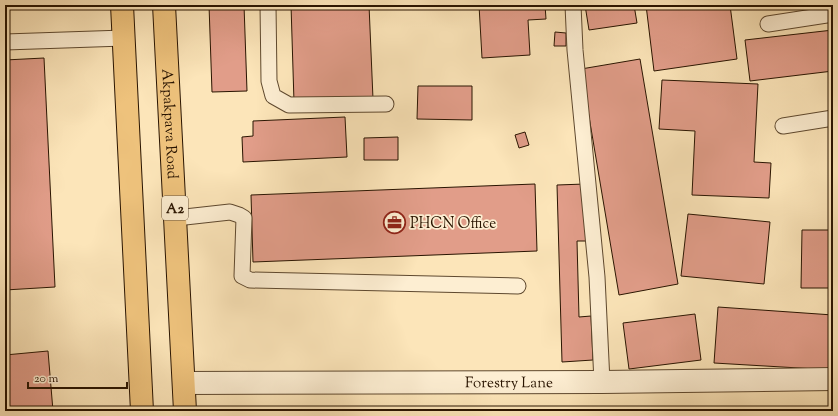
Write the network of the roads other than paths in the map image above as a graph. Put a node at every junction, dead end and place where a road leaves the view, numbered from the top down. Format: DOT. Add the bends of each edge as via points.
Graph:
graph roads {
  1 [pos="122,5"];
  2 [pos="164,5"];
  3 [pos="268,5"];
  4 [pos="573,5"];
  5 [pos="833,14"];
  6 [pos="768,24"];
  7 [pos="124,38"];
  8 [pos="5,42"];
  9 [pos="386,104"];
  10 [pos="833,118"];
  11 [pos="783,126"];
  12 [pos="176,218"];
  13 [pos="518,286"];
  14 [pos="833,379"];
  15 [pos="602,382"];
  16 [pos="184,383"];
  17 [pos="142,411"];
  18 [pos="185,411"];
  1 -- 7 [label="highway"];
  2 -- 12 [label="highway, Akpakpava Road / A2"];
  3 -- 9 [label="lane" via="269,81 273,96 289,105"];
  4 -- 15 [label="lane" via="597,277"];
  5 -- 6 [label="lane"];
  7 -- 8 [label="lane"];
  7 -- 17 [label="highway"];
  10 -- 11 [label="lane"];
  12 -- 13 [label="lane" via="230,212 244,218 242,276 250,280"];
  12 -- 16 [label="highway, Akpakpava Road / A2"];
  14 -- 15 [label="street, Forestry Lane"];
  15 -- 16 [label="street, Forestry Lane"];
  16 -- 18 [label="highway, Akpakpava Road / A2"];
}
